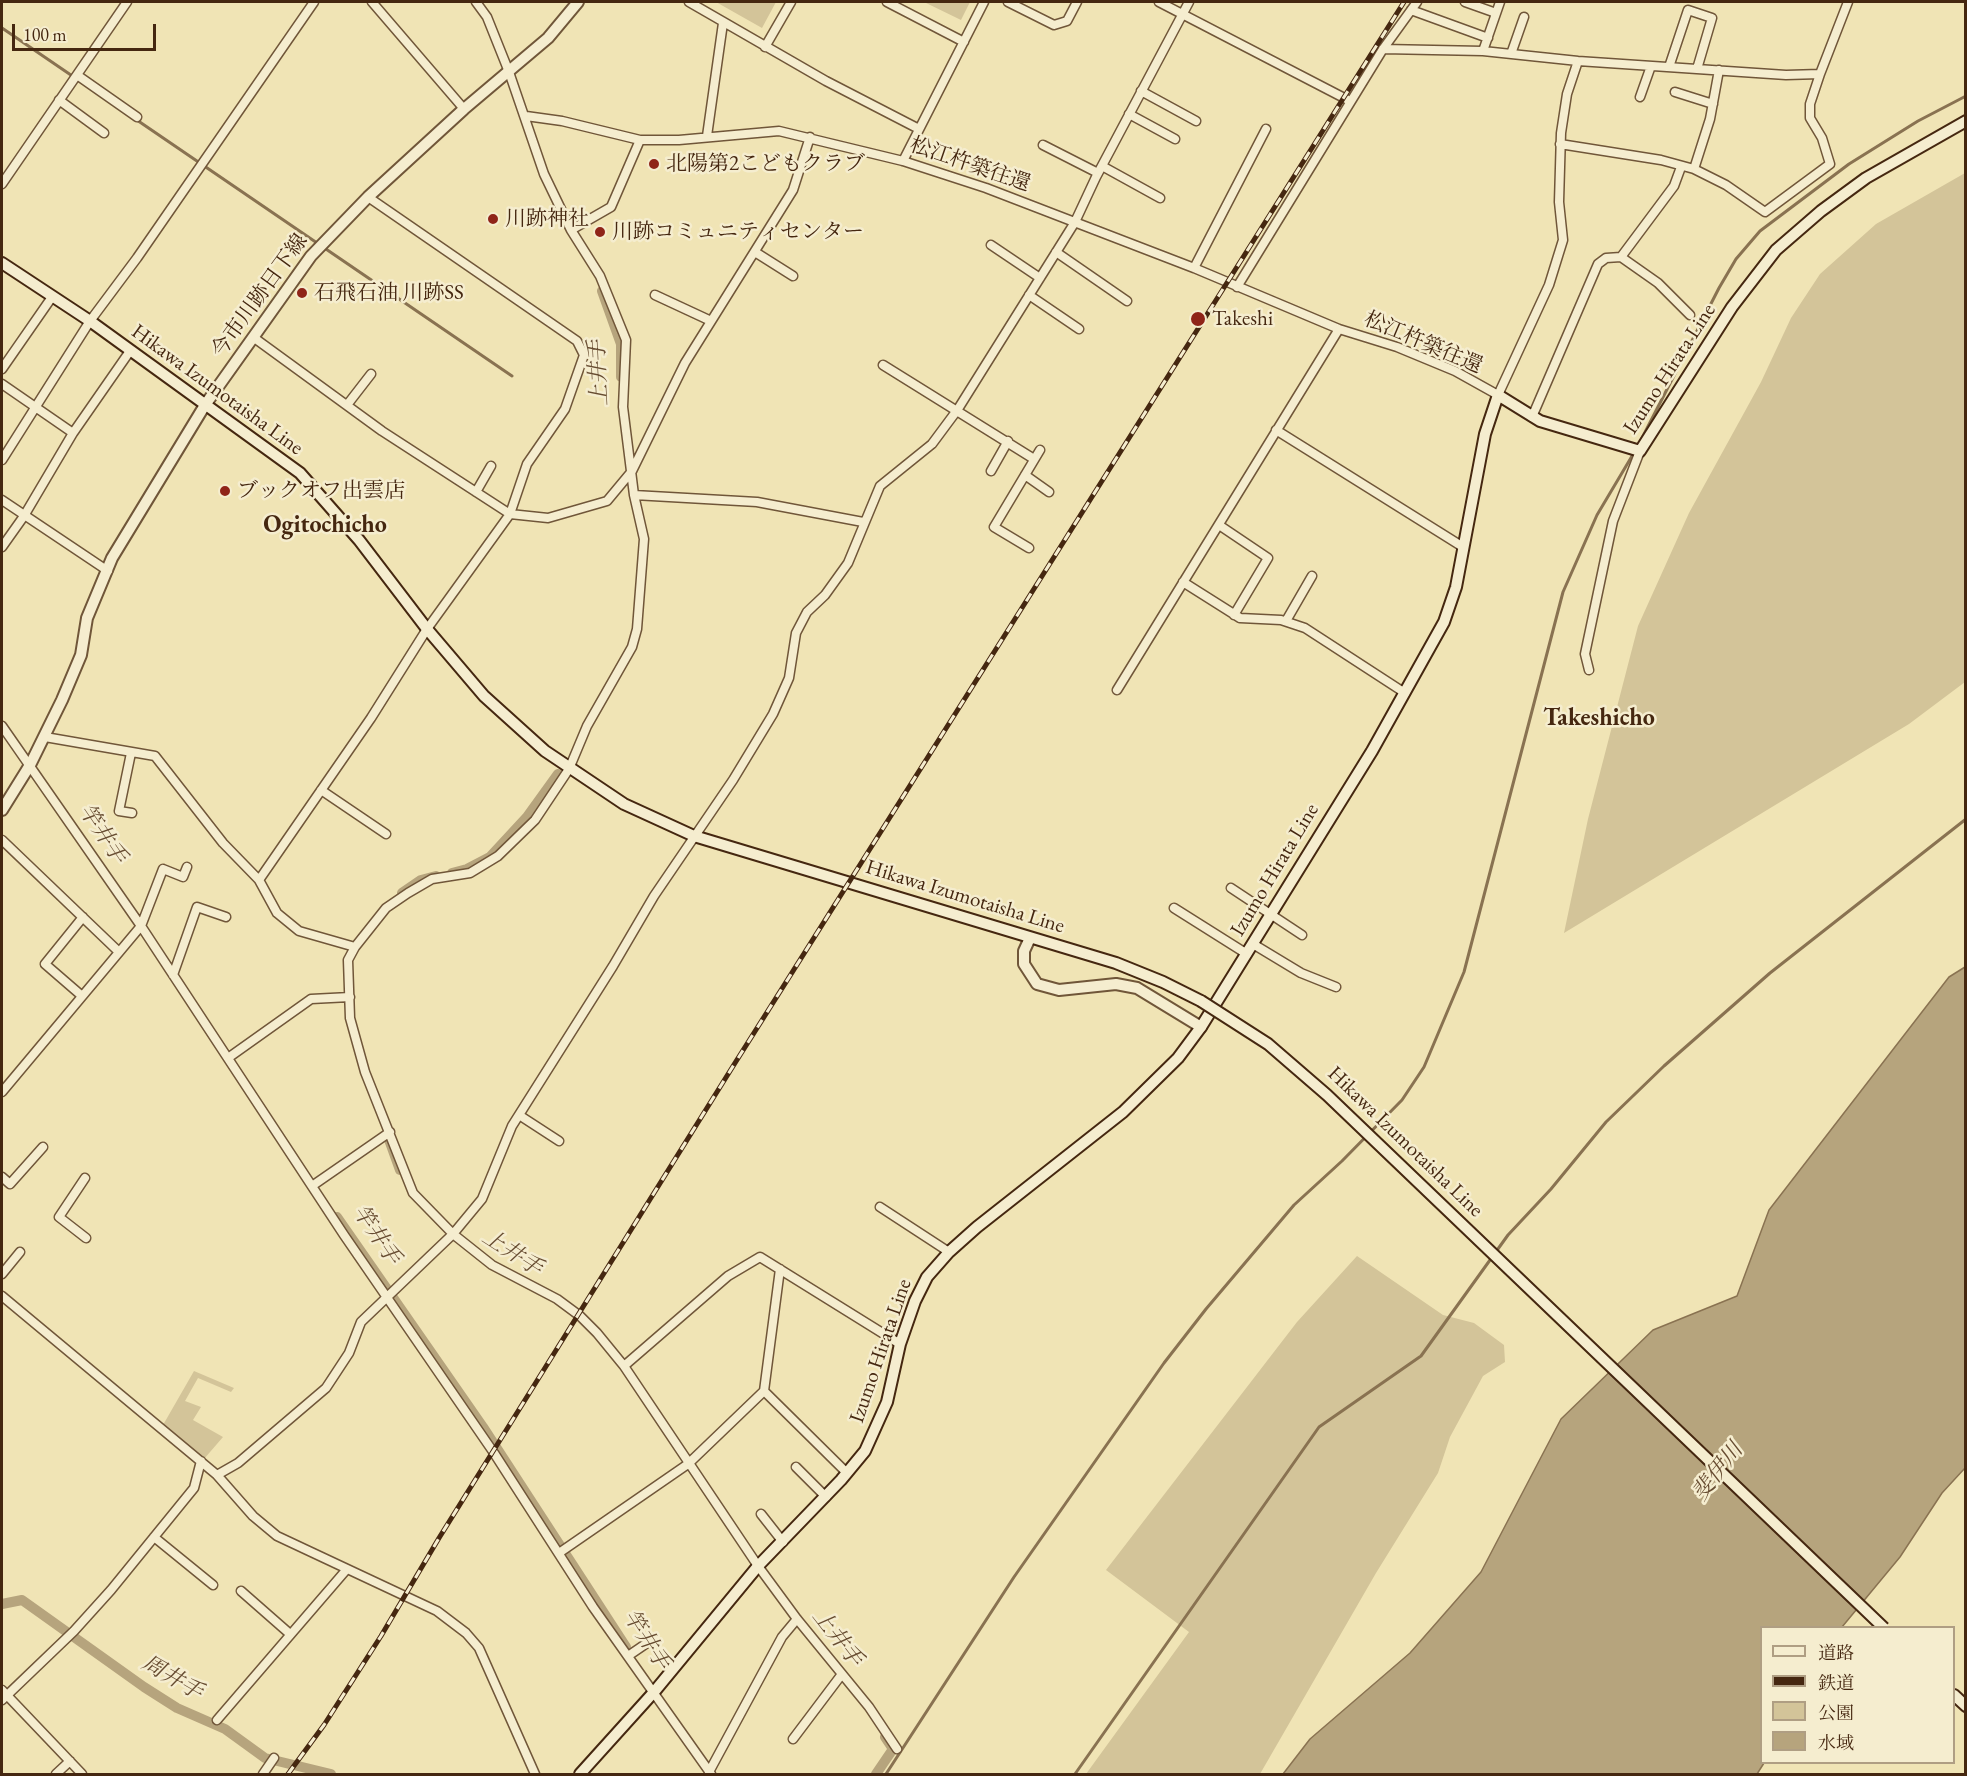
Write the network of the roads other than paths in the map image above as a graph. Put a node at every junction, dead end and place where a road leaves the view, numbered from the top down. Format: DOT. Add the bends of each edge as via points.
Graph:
graph roads {
  1 [pos="127,2"];
  2 [pos="314,2"];
  3 [pos="372,2"];
  4 [pos="476,2"];
  5 [pos="578,2"];
  6 [pos="689,2"];
  7 [pos="791,2"];
  8 [pos="887,2"];
  9 [pos="984,2"];
  10 [pos="1008,2"];
  11 [pos="1077,2"];
  12 [pos="1159,2"];
  13 [pos="1189,2"];
  14 [pos="1417,2"];
  15 [pos="1465,2"];
  16 [pos="1500,2"];
  17 [pos="1848,2"];
  18 [pos="1411,10"];
  19 [pos="1496,13"];
  20 [pos="1182,14"];
  21 [pos="1524,17"];
  22 [pos="723,23"];
  23 [pos="1488,38"];
  24 [pos="964,42"];
  25 [pos="765,47"];
  26 [pos="1383,50"];
  27 [pos="1483,51"];
  28 [pos="1511,54"];
  29 [pos="1578,61"];
  30 [pos="1652,66"];
  31 [pos="1669,67"];
  32 [pos="1697,69"];
  33 [pos="1719,70"];
  34 [pos="509,72"];
  35 [pos="1820,74"];
  36 [pos="77,75"];
  37 [pos="1141,91"];
  38 [pos="1675,92"];
  39 [pos="1640,97"];
  40 [pos="59,100"];
  41 [pos="1350,101"];
  42 [pos="1713,104"];
  43 [pos="464,109"];
  44 [pos="1129,114"];
  45 [pos="526,116"];
  46 [pos="137,117"];
  47 [pos="1965,121"];
  48 [pos="1196,122"];
  49 [pos="920,129"];
  50 [pos="1266,129"];
  51 [pos="104,133"];
  52 [pos="707,136"];
  53 [pos="810,137"];
  54 [pos="1175,139"];
  55 [pos="640,140"];
  56 [pos="1560,144"];
  57 [pos="1043,145"];
  58 [pos="903,161"];
  59 [pos="1681,167"];
  60 [pos="1100,169"];
  61 [pos="1694,169"];
  62 [pos="2,184"];
  63 [pos="368,197"];
  64 [pos="1160,198"];
  65 [pos="1075,222"];
  66 [pos="571,230"];
  67 [pos="991,245"];
  68 [pos="755,252"];
  69 [pos="1056,252"];
  70 [pos="1621,257"];
  71 [pos="2,263"];
  72 [pos="1194,268"];
  73 [pos="793,276"];
  74 [pos="1040,278"];
  75 [pos="1237,287"];
  76 [pos="655,295"];
  77 [pos="1029,296"];
  78 [pos="52,297"];
  79 [pos="1127,301"];
  80 [pos="1690,315"];
  81 [pos="90,321"];
  82 [pos="711,321"];
  83 [pos="1079,329"];
  84 [pos="1340,329"];
  85 [pos="253,337"];
  86 [pos="130,351"];
  87 [pos="883,365"];
  88 [pos="2,369"];
  89 [pos="371,374"];
  90 [pos="2,384"];
  91 [pos="1498,395"];
  92 [pos="205,405"];
  93 [pos="347,405"];
  94 [pos="34,406"];
  95 [pos="958,409"];
  96 [pos="1532,417"];
  97 [pos="1276,430"];
  98 [pos="73,433"];
  99 [pos="1008,441"];
  100 [pos="1635,449"];
  101 [pos="1040,450"];
  102 [pos="1034,459"];
  103 [pos="2,460"];
  104 [pos="491,466"];
  105 [pos="632,471"];
  106 [pos="991,471"];
  107 [pos="1025,475"];
  108 [pos="476,492"];
  109 [pos="1048,492"];
  110 [pos="634,495"];
  111 [pos="2,500"];
  112 [pos="510,514"];
  113 [pos="24,516"];
  114 [pos="863,522"];
  115 [pos="1219,525"];
  116 [pos="2,547"];
  117 [pos="1463,547"];
  118 [pos="1029,548"];
  119 [pos="108,571"];
  120 [pos="1312,576"];
  121 [pos="1183,582"];
  122 [pos="1234,615"];
  123 [pos="1286,621"];
  124 [pos="427,629"];
  125 [pos="1589,670"];
  126 [pos="1117,690"];
  127 [pos="1405,693"];
  128 [pos="2,726"];
  129 [pos="45,737"];
  130 [pos="131,753"];
  131 [pos="30,765"];
  132 [pos="569,769"];
  133 [pos="321,790"];
  134 [pos="2,810"];
  135 [pos="132,813"];
  136 [pos="386,834"];
  137 [pos="694,836"];
  138 [pos="2,840"];
  139 [pos="187,867"];
  140 [pos="259,880"];
  141 [pos="1231,888"];
  142 [pos="1174,908"];
  143 [pos="1271,914"];
  144 [pos="82,917"];
  145 [pos="226,917"];
  146 [pos="141,926"];
  147 [pos="1302,934"];
  148 [pos="1030,938"];
  149 [pos="1253,944"];
  150 [pos="355,947"];
  151 [pos="119,952"];
  152 [pos="1247,954"];
  153 [pos="173,975"];
  154 [pos="1336,987"];
  155 [pos="82,996"];
  156 [pos="350,997"];
  157 [pos="1201,1027"];
  158 [pos="228,1058"];
  159 [pos="2,1092"];
  160 [pos="519,1115"];
  161 [pos="390,1132"];
  162 [pos="559,1141"];
  163 [pos="43,1147"];
  164 [pos="2,1177"];
  165 [pos="85,1178"];
  166 [pos="312,1186"];
  167 [pos="880,1207"];
  168 [pos="453,1234"];
  169 [pos="86,1238"];
  170 [pos="20,1252"];
  171 [pos="949,1252"];
  172 [pos="780,1269"];
  173 [pos="2,1274"];
  174 [pos="386,1295"];
  175 [pos="2,1296"];
  176 [pos="900,1344"];
  177 [pos="624,1366"];
  178 [pos="765,1391"];
  179 [pos="201,1461"];
  180 [pos="688,1464"];
  181 [pos="796,1467"];
  182 [pos="847,1473"];
  183 [pos="217,1475"];
  184 [pos="826,1497"];
  185 [pos="761,1514"];
  186 [pos="154,1537"];
  187 [pos="783,1542"];
  188 [pos="559,1553"];
  189 [pos="759,1566"];
  190 [pos="347,1569"];
  191 [pos="213,1586"];
  192 [pos="241,1591"];
  193 [pos="797,1619"];
  194 [pos="1882,1626"];
  195 [pos="290,1634"];
  196 [pos="650,1641"];
  197 [pos="628,1656"];
  198 [pos="842,1674"];
  199 [pos="654,1692"];
  200 [pos="3,1695"];
  201 [pos="218,1720"];
  202 [pos="793,1739"];
  203 [pos="897,1749"];
  204 [pos="274,1758"];
  205 [pos="70,1761"];
  206 [pos="710,1773"];
  207 [pos="56,1774"];
  208 [pos="82,1774"];
  209 [pos="263,1774"];
  210 [pos="535,1774"];
  211 [pos="580,1774"];
  1 -- 36 [label="street"];
  2 -- 81 [label="street"];
  3 -- 43 [label="street"];
  4 -- 34 [label="street" via="487,17"];
  5 -- 34 [label="main road, 今市川跡日下線" via="548,38"];
  6 -- 22 [label="street"];
  7 -- 25 [label="street"];
  8 -- 24 [label="street"];
  9 -- 24 [label="street"];
  10 -- 11 [label="street" via="1053,25 1067,21"];
  12 -- 20 [label="street"];
  13 -- 20 [label="street"];
  14 -- 18 [label="street"];
  15 -- 19 [label="street"];
  16 -- 19 [label="street"];
  17 -- 35 [label="street"];
  18 -- 23 [label="street"];
  18 -- 26 [label="street"];
  19 -- 23 [label="street"];
  20 -- 37 [label="street"];
  20 -- 41 [label="street"];
  21 -- 28 [label="street"];
  22 -- 25 [label="street"];
  22 -- 52 [label="street"];
  23 -- 27 [label="street"];
  24 -- 49 [label="street"];
  25 -- 49 [label="street"];
  26 -- 27 [label="street"];
  26 -- 41 [label="street"];
  27 -- 28 [label="street"];
  28 -- 29 [label="street"];
  29 -- 30 [label="street"];
  29 -- 56 [label="street" via="1567,94"];
  30 -- 31 [label="street"];
  30 -- 39 [label="street"];
  31 -- 32 [label="street"];
  31 -- 32 [label="street" via="1688,10 1712,18"];
  32 -- 33 [label="street"];
  33 -- 35 [label="street"];
  33 -- 42 [label="street"];
  34 -- 43 [label="main road, 今市川跡日下線"];
  34 -- 45 [label="street"];
  35 -- 61 [label="street" via="1810,104 1810,118 1822,138 1830,164 1765,212"];
  36 -- 40 [label="street"];
  36 -- 46 [label="street"];
  37 -- 44 [label="street"];
  37 -- 48 [label="street"];
  38 -- 42 [label="street"];
  40 -- 51 [label="street"];
  40 -- 62 [label="street"];
  41 -- 75 [label="street"];
  42 -- 61 [label="street"];
  43 -- 63 [label="main road, 今市川跡日下線"];
  44 -- 54 [label="street"];
  44 -- 60 [label="street"];
  45 -- 55 [label="street, 松江杵築往還"];
  45 -- 66 [label="street" via="535,152"];
  47 -- 100 [label="main road, Izumo Hirata Line" via="1866,178 1776,250"];
  49 -- 58 [label="street"];
  50 -- 72 [label="street"];
  52 -- 53 [label="street, 松江杵築往還" via="779,131"];
  52 -- 55 [label="street, 松江杵築往還"];
  53 -- 58 [label="street, 松江杵築往還"];
  53 -- 68 [label="street" via="793,190"];
  55 -- 66 [label="street" via="611,207"];
  56 -- 59 [label="street" via="1662,160"];
  56 -- 91 [label="street" via="1563,240 1549,285"];
  57 -- 60 [label="street"];
  58 -- 65 [label="street, 松江杵築往還"];
  59 -- 61 [label="street"];
  59 -- 70 [label="street" via="1674,186"];
  60 -- 64 [label="street"];
  60 -- 65 [label="street"];
  63 -- 85 [label="main road, 今市川跡日下線" via="311,256"];
  63 -- 112 [label="street" via="577,340 584,355 565,409 527,464"];
  65 -- 69 [label="street"];
  65 -- 72 [label="street, 松江杵築往還"];
  66 -- 105 [label="street" via="600,276 626,340 623,407"];
  67 -- 74 [label="street"];
  68 -- 73 [label="street"];
  68 -- 82 [label="street"];
  69 -- 74 [label="street"];
  69 -- 79 [label="street"];
  70 -- 80 [label="street" via="1658,284"];
  70 -- 96 [label="street" via="1606,258 1598,264"];
  71 -- 78 [label="main road, Hikawa Izumotaisha Line"];
  72 -- 75 [label="street, 松江杵築往還"];
  74 -- 77 [label="street"];
  75 -- 84 [label="street, 松江杵築往還"];
  76 -- 82 [label="street"];
  77 -- 83 [label="street"];
  77 -- 95 [label="street"];
  78 -- 81 [label="main road, Hikawa Izumotaisha Line"];
  78 -- 88 [label="street"];
  81 -- 86 [label="main road, Hikawa Izumotaisha Line"];
  81 -- 94 [label="street"];
  82 -- 105 [label="street" via="685,363"];
  84 -- 91 [label="street, 松江杵築往還" via="1455,371"];
  84 -- 97 [label="street"];
  85 -- 92 [label="main road, 今市川跡日下線"];
  85 -- 93 [label="street"];
  86 -- 92 [label="main road, Hikawa Izumotaisha Line"];
  86 -- 98 [label="street"];
  87 -- 95 [label="street"];
  89 -- 93 [label="street"];
  90 -- 94 [label="street"];
  91 -- 96 [label="main road, Izumo Hirata Line"];
  91 -- 117 [label="main road, Izumo Hirata Line" via="1485,434"];
  92 -- 119 [label="main road, 今市川跡日下線" via="112,558"];
  92 -- 124 [label="main road, Hikawa Izumotaisha Line" via="300,473 359,540"];
  93 -- 108 [label="street"];
  94 -- 98 [label="street"];
  94 -- 103 [label="street"];
  95 -- 99 [label="street"];
  95 -- 114 [label="street" via="932,444 879,486"];
  96 -- 100 [label="main road, Izumo Hirata Line"];
  97 -- 115 [label="street"];
  97 -- 117 [label="street"];
  98 -- 113 [label="street"];
  99 -- 102 [label="street"];
  99 -- 106 [label="street"];
  100 -- 125 [label="street" via="1613,521 1585,654"];
  101 -- 102 [label="street"];
  102 -- 107 [label="street"];
  104 -- 108 [label="street"];
  105 -- 110 [label="street"];
  105 -- 112 [label="street" via="607,501 548,518"];
  107 -- 109 [label="street"];
  107 -- 118 [label="street" via="994,527"];
  108 -- 112 [label="street"];
  110 -- 114 [label="street" via="757,502"];
  110 -- 132 [label="street" via="644,539 637,629 632,647 587,726"];
  111 -- 113 [label="street"];
  112 -- 124 [label="street"];
  113 -- 116 [label="street"];
  113 -- 119 [label="street"];
  114 -- 137 [label="street" via="848,563 807,612 796,633 789,678 773,714"];
  115 -- 121 [label="street"];
  115 -- 122 [label="street" via="1268,558"];
  117 -- 127 [label="main road, Izumo Hirata Line" via="1456,587 1444,622"];
  119 -- 129 [label="main road, 今市川跡日下線" via="87,618 81,655"];
  120 -- 123 [label="street"];
  121 -- 122 [label="street"];
  121 -- 126 [label="street"];
  122 -- 123 [label="street"];
  123 -- 127 [label="street" via="1305,628"];
  124 -- 132 [label="main road, Hikawa Izumotaisha Line" via="484,696"];
  124 -- 133 [label="street"];
  127 -- 143 [label="main road, Izumo Hirata Line"];
  128 -- 131 [label="street"];
  129 -- 130 [label="street"];
  129 -- 131 [label="main road, 今市川跡日下線"];
  130 -- 135 [label="street" via="119,811"];
  130 -- 140 [label="street" via="154,756 223,843"];
  131 -- 134 [label="main road, 今市川跡日下線"];
  131 -- 146 [label="street"];
  132 -- 137 [label="main road, Hikawa Izumotaisha Line" via="624,804"];
  132 -- 150 [label="street" via="536,820 498,856 470,873 432,879 408,893 386,908"];
  133 -- 136 [label="street"];
  133 -- 140 [label="street"];
  137 -- 148 [label="main road, Hikawa Izumotaisha Line"];
  137 -- 160 [label="street"];
  138 -- 144 [label="street"];
  139 -- 146 [label="street" via="183,877 163,869"];
  140 -- 150 [label="street" via="277,913 299,931"];
  141 -- 143 [label="street"];
  142 -- 152 [label="street"];
  143 -- 147 [label="street"];
  143 -- 149 [label="main road, Izumo Hirata Line"];
  144 -- 151 [label="street"];
  144 -- 155 [label="street" via="45,964"];
  145 -- 153 [label="street" via="197,907"];
  146 -- 151 [label="street"];
  146 -- 153 [label="street"];
  148 -- 157 [label="main road" via="1024,964 1037,984 1059,990 1116,984 1137,988"];
  148 -- 194 [label="main road, Hikawa Izumotaisha Line, bridge" via="1116,963 1163,982 1268,1044 1328,1095"];
  149 -- 152 [label="main road, Izumo Hirata Line"];
  149 -- 154 [label="street" via="1301,973"];
  150 -- 156 [label="street" via="348,960"];
  151 -- 155 [label="street"];
  152 -- 157 [label="main road, Izumo Hirata Line"];
  153 -- 158 [label="street"];
  155 -- 159 [label="street"];
  156 -- 158 [label="street" via="311,999"];
  156 -- 161 [label="street" via="350,1018 365,1072"];
  157 -- 171 [label="main road, Izumo Hirata Line" via="1178,1058 1122,1112"];
  158 -- 166 [label="street"];
  160 -- 162 [label="street"];
  160 -- 168 [label="street" via="482,1199"];
  161 -- 166 [label="street"];
  161 -- 168 [label="street" via="413,1193"];
  163 -- 164 [label="street" via="10,1184"];
  165 -- 169 [label="street" via="59,1217"];
  166 -- 174 [label="street"];
  167 -- 171 [label="street"];
  168 -- 174 [label="street"];
  168 -- 177 [label="street" via="492,1265 557,1299 580,1316"];
  170 -- 173 [label="street"];
  171 -- 176 [label="main road, Izumo Hirata Line" via="927,1277"];
  172 -- 176 [label="street"];
  172 -- 177 [label="street" via="760,1257 728,1275"];
  172 -- 178 [label="street"];
  174 -- 183 [label="street" via="361,1322 349,1353 326,1388 238,1463"];
  174 -- 188 [label="street"];
  175 -- 179 [label="street"];
  176 -- 182 [label="main road, Izumo Hirata Line" via="877,1428"];
  177 -- 180 [label="street"];
  178 -- 180 [label="street"];
  178 -- 182 [label="street"];
  179 -- 183 [label="street"];
  179 -- 186 [label="street" via="194,1488"];
  180 -- 188 [label="street"];
  180 -- 189 [label="street"];
  181 -- 184 [label="street"];
  182 -- 184 [label="main road, Izumo Hirata Line"];
  183 -- 190 [label="street" via="253,1516 277,1536"];
  184 -- 187 [label="main road, Izumo Hirata Line"];
  185 -- 187 [label="street"];
  186 -- 191 [label="street"];
  186 -- 200 [label="street" via="74,1631"];
  187 -- 189 [label="main road, Izumo Hirata Line"];
  188 -- 197 [label="street"];
  189 -- 193 [label="street"];
  189 -- 199 [label="main road, Izumo Hirata Line"];
  190 -- 195 [label="street"];
  190 -- 210 [label="street" via="437,1611 466,1633 478,1648"];
  192 -- 195 [label="street"];
  193 -- 198 [label="street"];
  193 -- 206 [label="street" via="782,1637"];
  195 -- 201 [label="street"];
  196 -- 197 [label="street"];
  197 -- 199 [label="street"];
  198 -- 202 [label="street"];
  198 -- 203 [label="street"];
  199 -- 206 [label="street"];
  199 -- 211 [label="main road, Izumo Hirata Line"];
  200 -- 205 [label="street"];
  204 -- 209 [label="street"];
  205 -- 207 [label="street"];
  205 -- 208 [label="street"];
}
